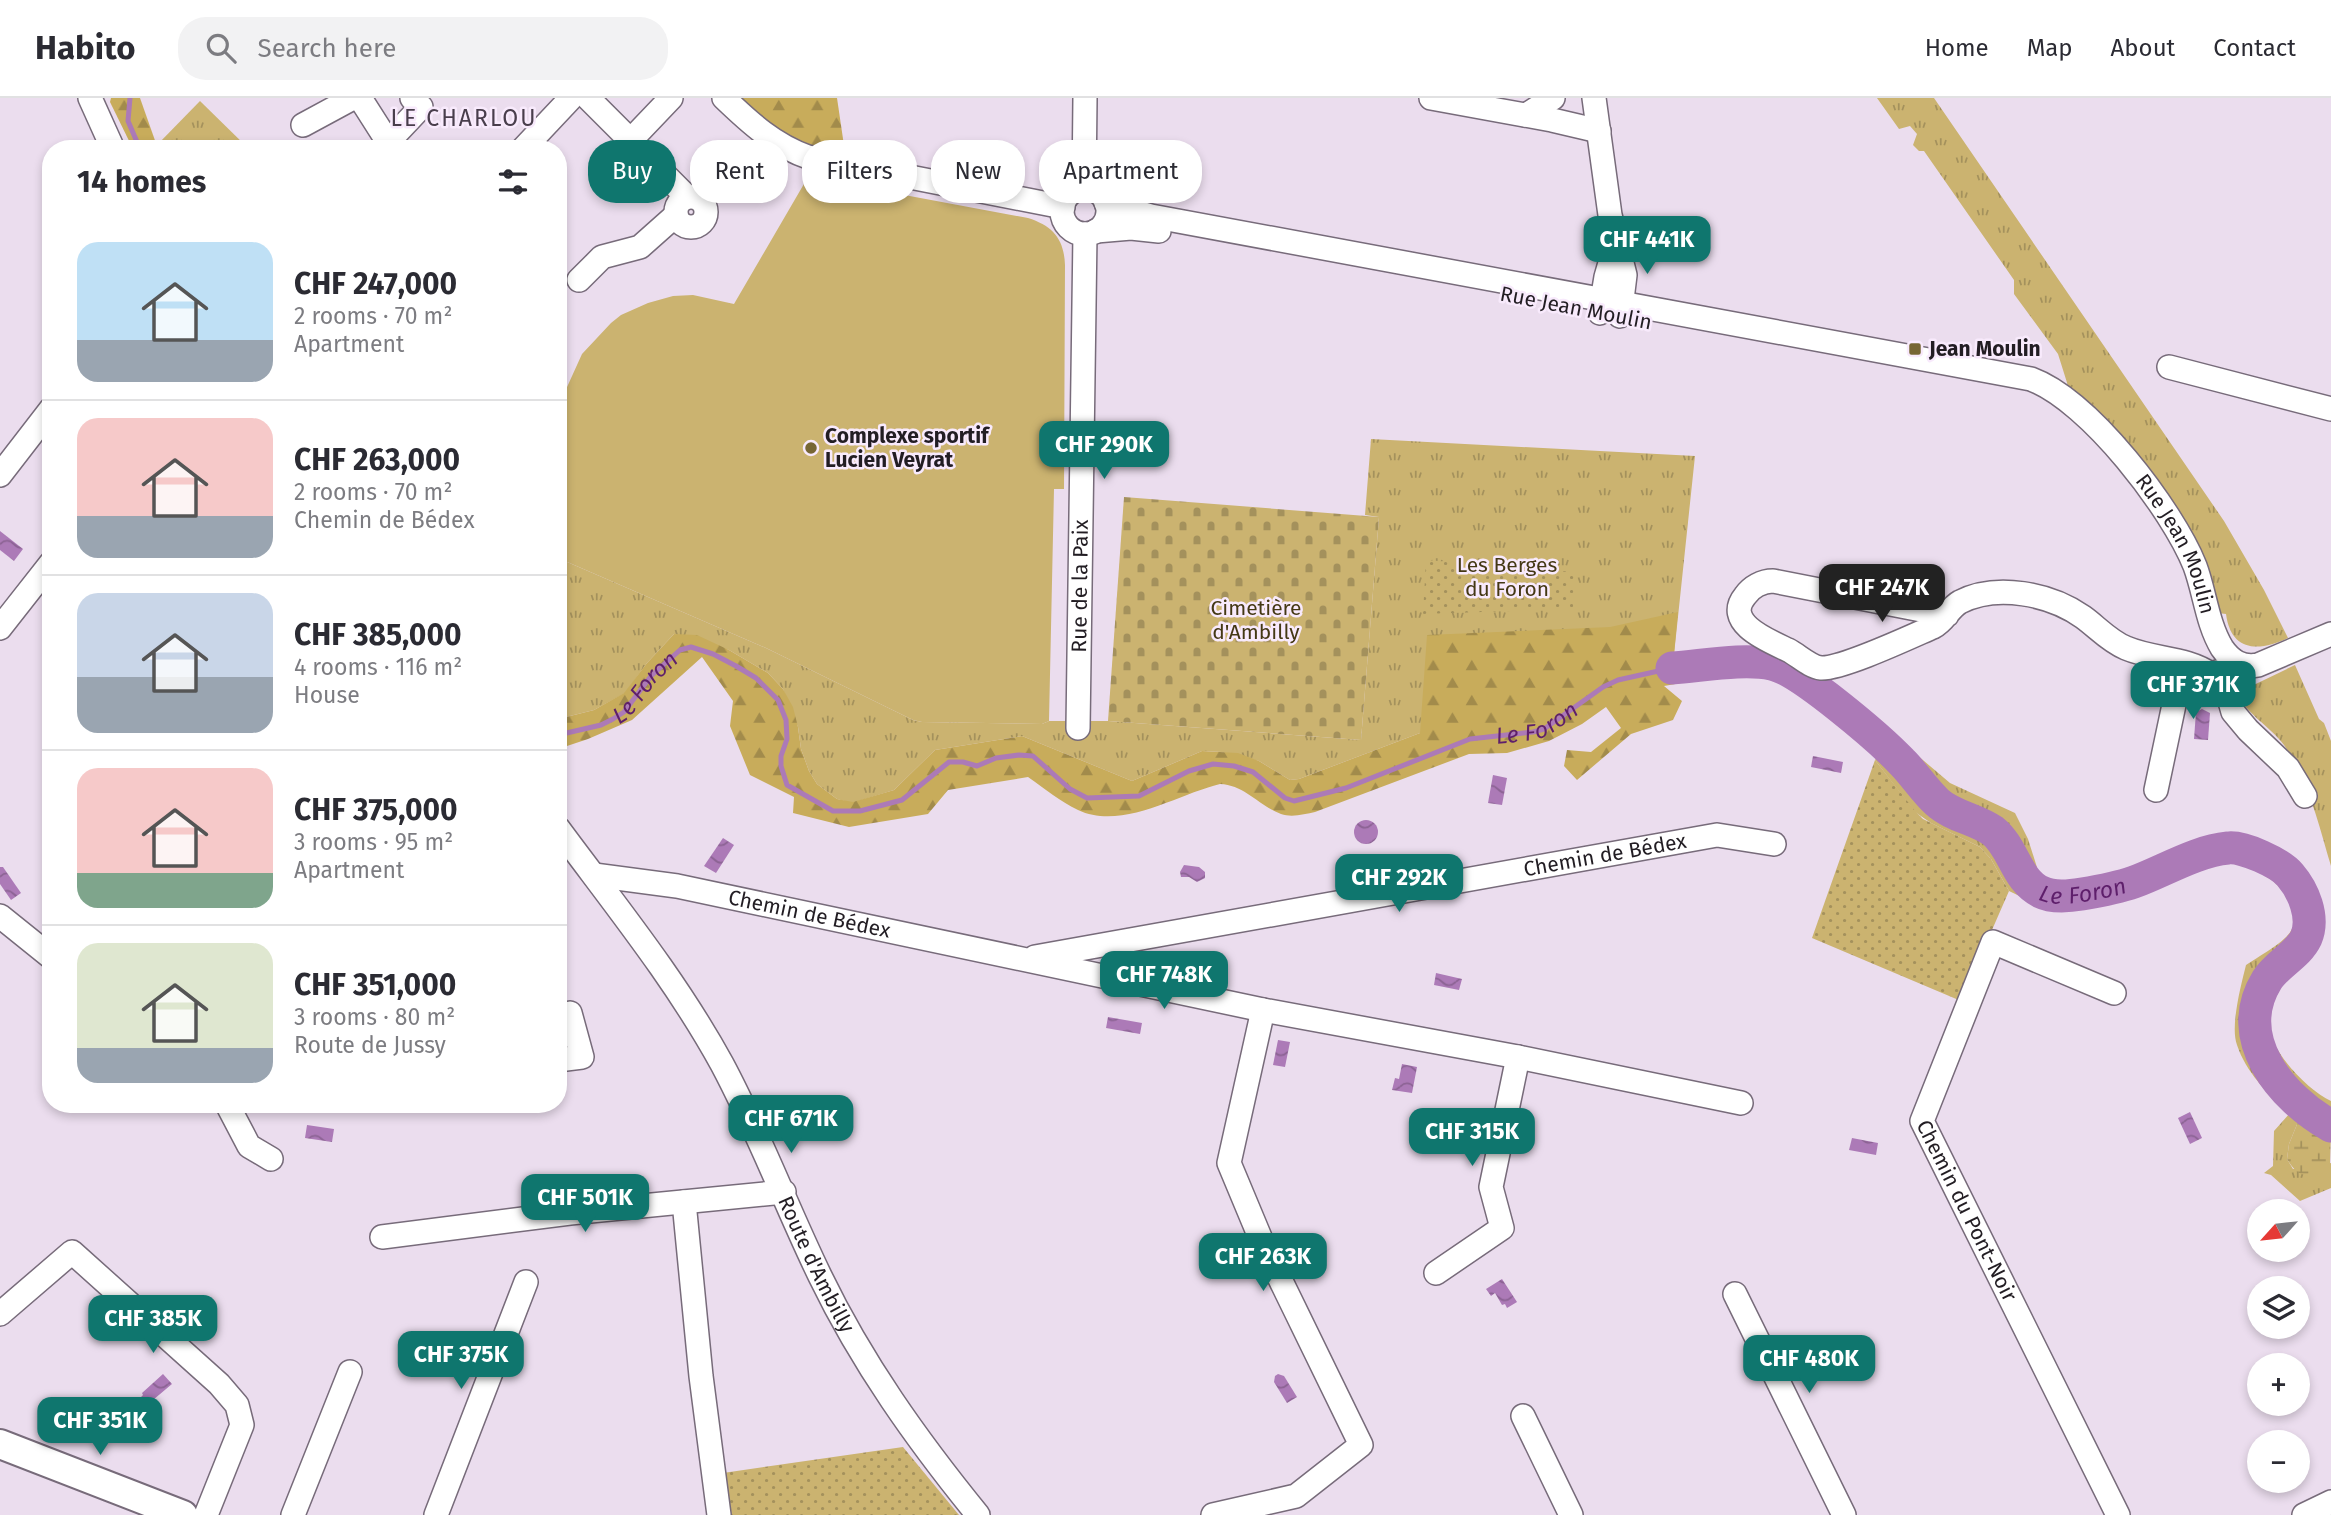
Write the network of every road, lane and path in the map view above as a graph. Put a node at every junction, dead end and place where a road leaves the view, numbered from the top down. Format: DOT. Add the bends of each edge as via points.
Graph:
graph roads {
  1 [pos="90,98"];
  2 [pos="353,98"];
  3 [pos="360,98"];
  4 [pos="412,98"];
  5 [pos="571,98"];
  6 [pos="588,98"];
  7 [pos="671,98"];
  8 [pos="724,98"];
  9 [pos="1085,98"];
  10 [pos="1431,98"];
  11 [pos="1553,98"];
  12 [pos="1594,98"];
  13 [pos="1526,115"];
  14 [pos="303,125"];
  15 [pos="1599,131"];
  16 [pos="109,140"];
  17 [pos="385,140"];
  18 [pos="394,140"];
  19 [pos="531,140"];
  20 [pos="630,140"];
  21 [pos="632,140"];
  22 [pos="1085,140"];
  23 [pos="676,198"];
  24 [pos="1065,203"];
  25 [pos="1106,203"];
  26 [pos="1063,207"];
  27 [pos="1091,232"];
  28 [pos="579,280"];
  29 [pos="1611,308"];
  30 [pos="2169,368"];
  31 [pos="2331,409"];
  32 [pos="42,421"];
  33 [pos="0,475"];
  34 [pos="42,574"];
  35 [pos="1947,615"];
  36 [pos="0,628"];
  37 [pos="2331,634"];
  38 [pos="2234,661"];
  39 [pos="2212,675"];
  40 [pos="1079,728"];
  41 [pos="2156,790"];
  42 [pos="2305,796"];
  43 [pos="567,840"];
  44 [pos="1774,844"];
  45 [pos="594,875"];
  46 [pos="0,915"];
  47 [pos="42,950"];
  48 [pos="1025,959"];
  49 [pos="2114,993"];
  50 [pos="1263,1010"];
  51 [pos="570,1013"];
  52 [pos="1518,1057"];
  53 [pos="567,1058"];
  54 [pos="1741,1103"];
  55 [pos="232,1113"];
  56 [pos="271,1159"];
  57 [pos="784,1192"];
  58 [pos="684,1202"];
  59 [pos="382,1237"];
  60 [pos="1436,1273"];
  61 [pos="526,1282"];
  62 [pos="1735,1294"];
  63 [pos="0,1314"];
  64 [pos="350,1372"];
  65 [pos="1523,1416"];
  66 [pos="0,1444"];
  67 [pos="2331,1502"];
  68 [pos="183,1515"];
  69 [pos="206,1515"];
  70 [pos="293,1515"];
  71 [pos="436,1515"];
  72 [pos="719,1515"];
  73 [pos="978,1515"];
  74 [pos="1213,1515"];
  75 [pos="1571,1515"];
  76 [pos="1844,1515"];
  77 [pos="2118,1515"];
  78 [pos="2304,1515"];
  1 -- 16 [label="street"];
  2 -- 14 [label="street"];
  3 -- 17 [label="street"];
  4 -- 18 [label="street" via="421,107"];
  5 -- 19 [label="street"];
  6 -- 20 [label="street"];
  7 -- 21 [label="street"];
  8 -- 26 [label="street" via="765,136 808,157"];
  9 -- 22 [label="street"];
  10 -- 13 [label="street"];
  11 -- 13 [label="street"];
  12 -- 15 [label="street"];
  13 -- 15 [label="street"];
  15 -- 29 [label="street" via="1625,275"];
  23 -- 28 [label="street" via="682,206 640,247 602,257"];
  24 -- 26 [label="street"];
  25 -- 27 [label="street" via="1103,225"];
  25 -- 29 [label="street, Rue Jean Moulin" via="1151,216"];
  26 -- 27 [label="street" via="1068,226 1077,232"];
  27 -- 29 [label="street, Rue Jean Moulin" via="1147,229"];
  27 -- 40 [label="street, Rue de la Paix"];
  29 -- 38 [label="street, Rue Jean Moulin" via="2031,379 2091,421 2155,497 2191,556 2215,634"];
  30 -- 31 [label="street"];
  32 -- 33 [label="street"];
  34 -- 36 [label="street"];
  35 -- 35 [label="street" via="1933,627 1822,668 1755,632 1739,611 1749,592 1773,581"];
  35 -- 39 [label="street" via="1955,605 1985,594 2042,598 2075,612 2125,648 2200,666"];
  37 -- 38 [label="street" via="2258,665"];
  38 -- 39 [label="street"];
  38 -- 42 [label="street" via="2227,691 2233,712 2288,768"];
  39 -- 41 [label="street" via="2179,681"];
  43 -- 45 [label="street, Route d'Ambilly"];
  44 -- 48 [label="street, Chemin de Bédex" via="1717,835"];
  45 -- 48 [label="street, Chemin de Bédex" via="677,887"];
  45 -- 57 [label="street, Route d'Ambilly" via="698,1024"];
  46 -- 47 [label="street"];
  48 -- 50 [label="street, Chemin de Bédex"];
  49 -- 77 [label="street, Chemin du Pont-Noir" via="1993,942 1922,1121"];
  50 -- 52 [label="street, Chemin de Bédex"];
  50 -- 74 [label="street" via="1229,1163 1361,1446 1296,1496"];
  51 -- 53 [label="street" via="582,1056"];
  52 -- 54 [label="street, Chemin de Bédex"];
  52 -- 60 [label="street" via="1491,1187 1502,1228"];
  55 -- 56 [label="street" via="249,1146"];
  57 -- 58 [label="street"];
  57 -- 73 [label="street, Route d'Ambilly" via="820,1275 878,1381 919,1442"];
  58 -- 59 [label="street"];
  58 -- 72 [label="street"];
  61 -- 71 [label="street"];
  62 -- 76 [label="street"];
  63 -- 69 [label="street" via="72,1252 219,1384 237,1405 242,1425"];
  64 -- 70 [label="street"];
  65 -- 75 [label="street"];
  66 -- 68 [label="main road"];
  67 -- 78 [label="street"];
}
